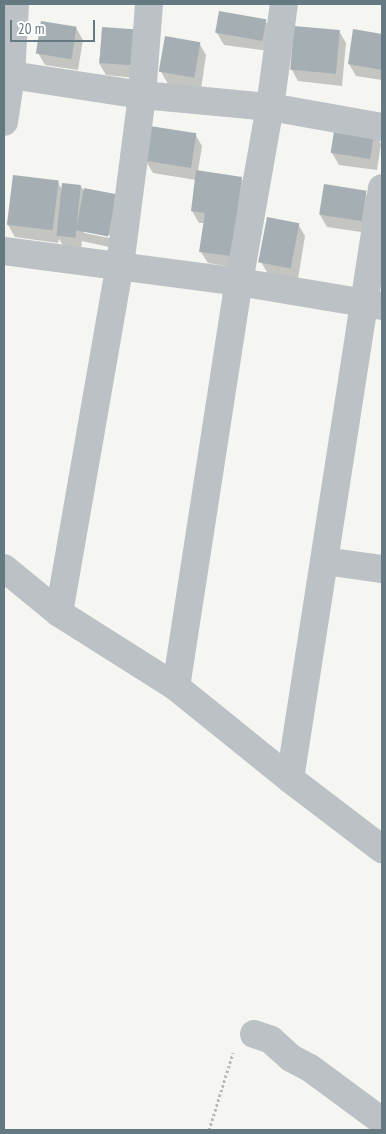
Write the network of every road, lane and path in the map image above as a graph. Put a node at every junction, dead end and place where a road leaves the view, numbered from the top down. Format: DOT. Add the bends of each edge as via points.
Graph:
graph roads {
  1 [pos="15,4"];
  2 [pos="149,4"];
  3 [pos="284,4"];
  4 [pos="12,76"];
  5 [pos="142,95"];
  6 [pos="270,108"];
  7 [pos="4,122"];
  8 [pos="382,127"];
  9 [pos="382,188"];
  10 [pos="4,251"];
  11 [pos="120,266"];
  12 [pos="239,282"];
  13 [pos="373,305"];
  14 [pos="324,561"];
  15 [pos="4,568"];
  16 [pos="382,569"];
  17 [pos="59,613"];
  18 [pos="176,687"];
  19 [pos="290,779"];
  20 [pos="382,849"];
  21 [pos="254,1034"];
  22 [pos="382,1121"];
  23 [pos="208,1130"];
  1 -- 4 [label="street"];
  2 -- 5 [label="street"];
  3 -- 6 [label="street"];
  4 -- 5 [label="street"];
  4 -- 7 [label="street"];
  5 -- 6 [label="street"];
  5 -- 11 [label="street"];
  6 -- 8 [label="street"];
  6 -- 12 [label="street"];
  9 -- 13 [label="street"];
  10 -- 11 [label="street"];
  11 -- 12 [label="street"];
  11 -- 17 [label="street"];
  12 -- 13 [label="street"];
  12 -- 18 [label="street"];
  13 -- 14 [label="street"];
  14 -- 16 [label="street"];
  14 -- 19 [label="street"];
  15 -- 17 [label="street"];
  17 -- 18 [label="street"];
  18 -- 19 [label="street"];
  19 -- 20 [label="street"];
  21 -- 22 [label="street" via="271,1040 291,1058 310,1068"];
  21 -- 23 [label="path" via="244,1036 234,1049"];
}
